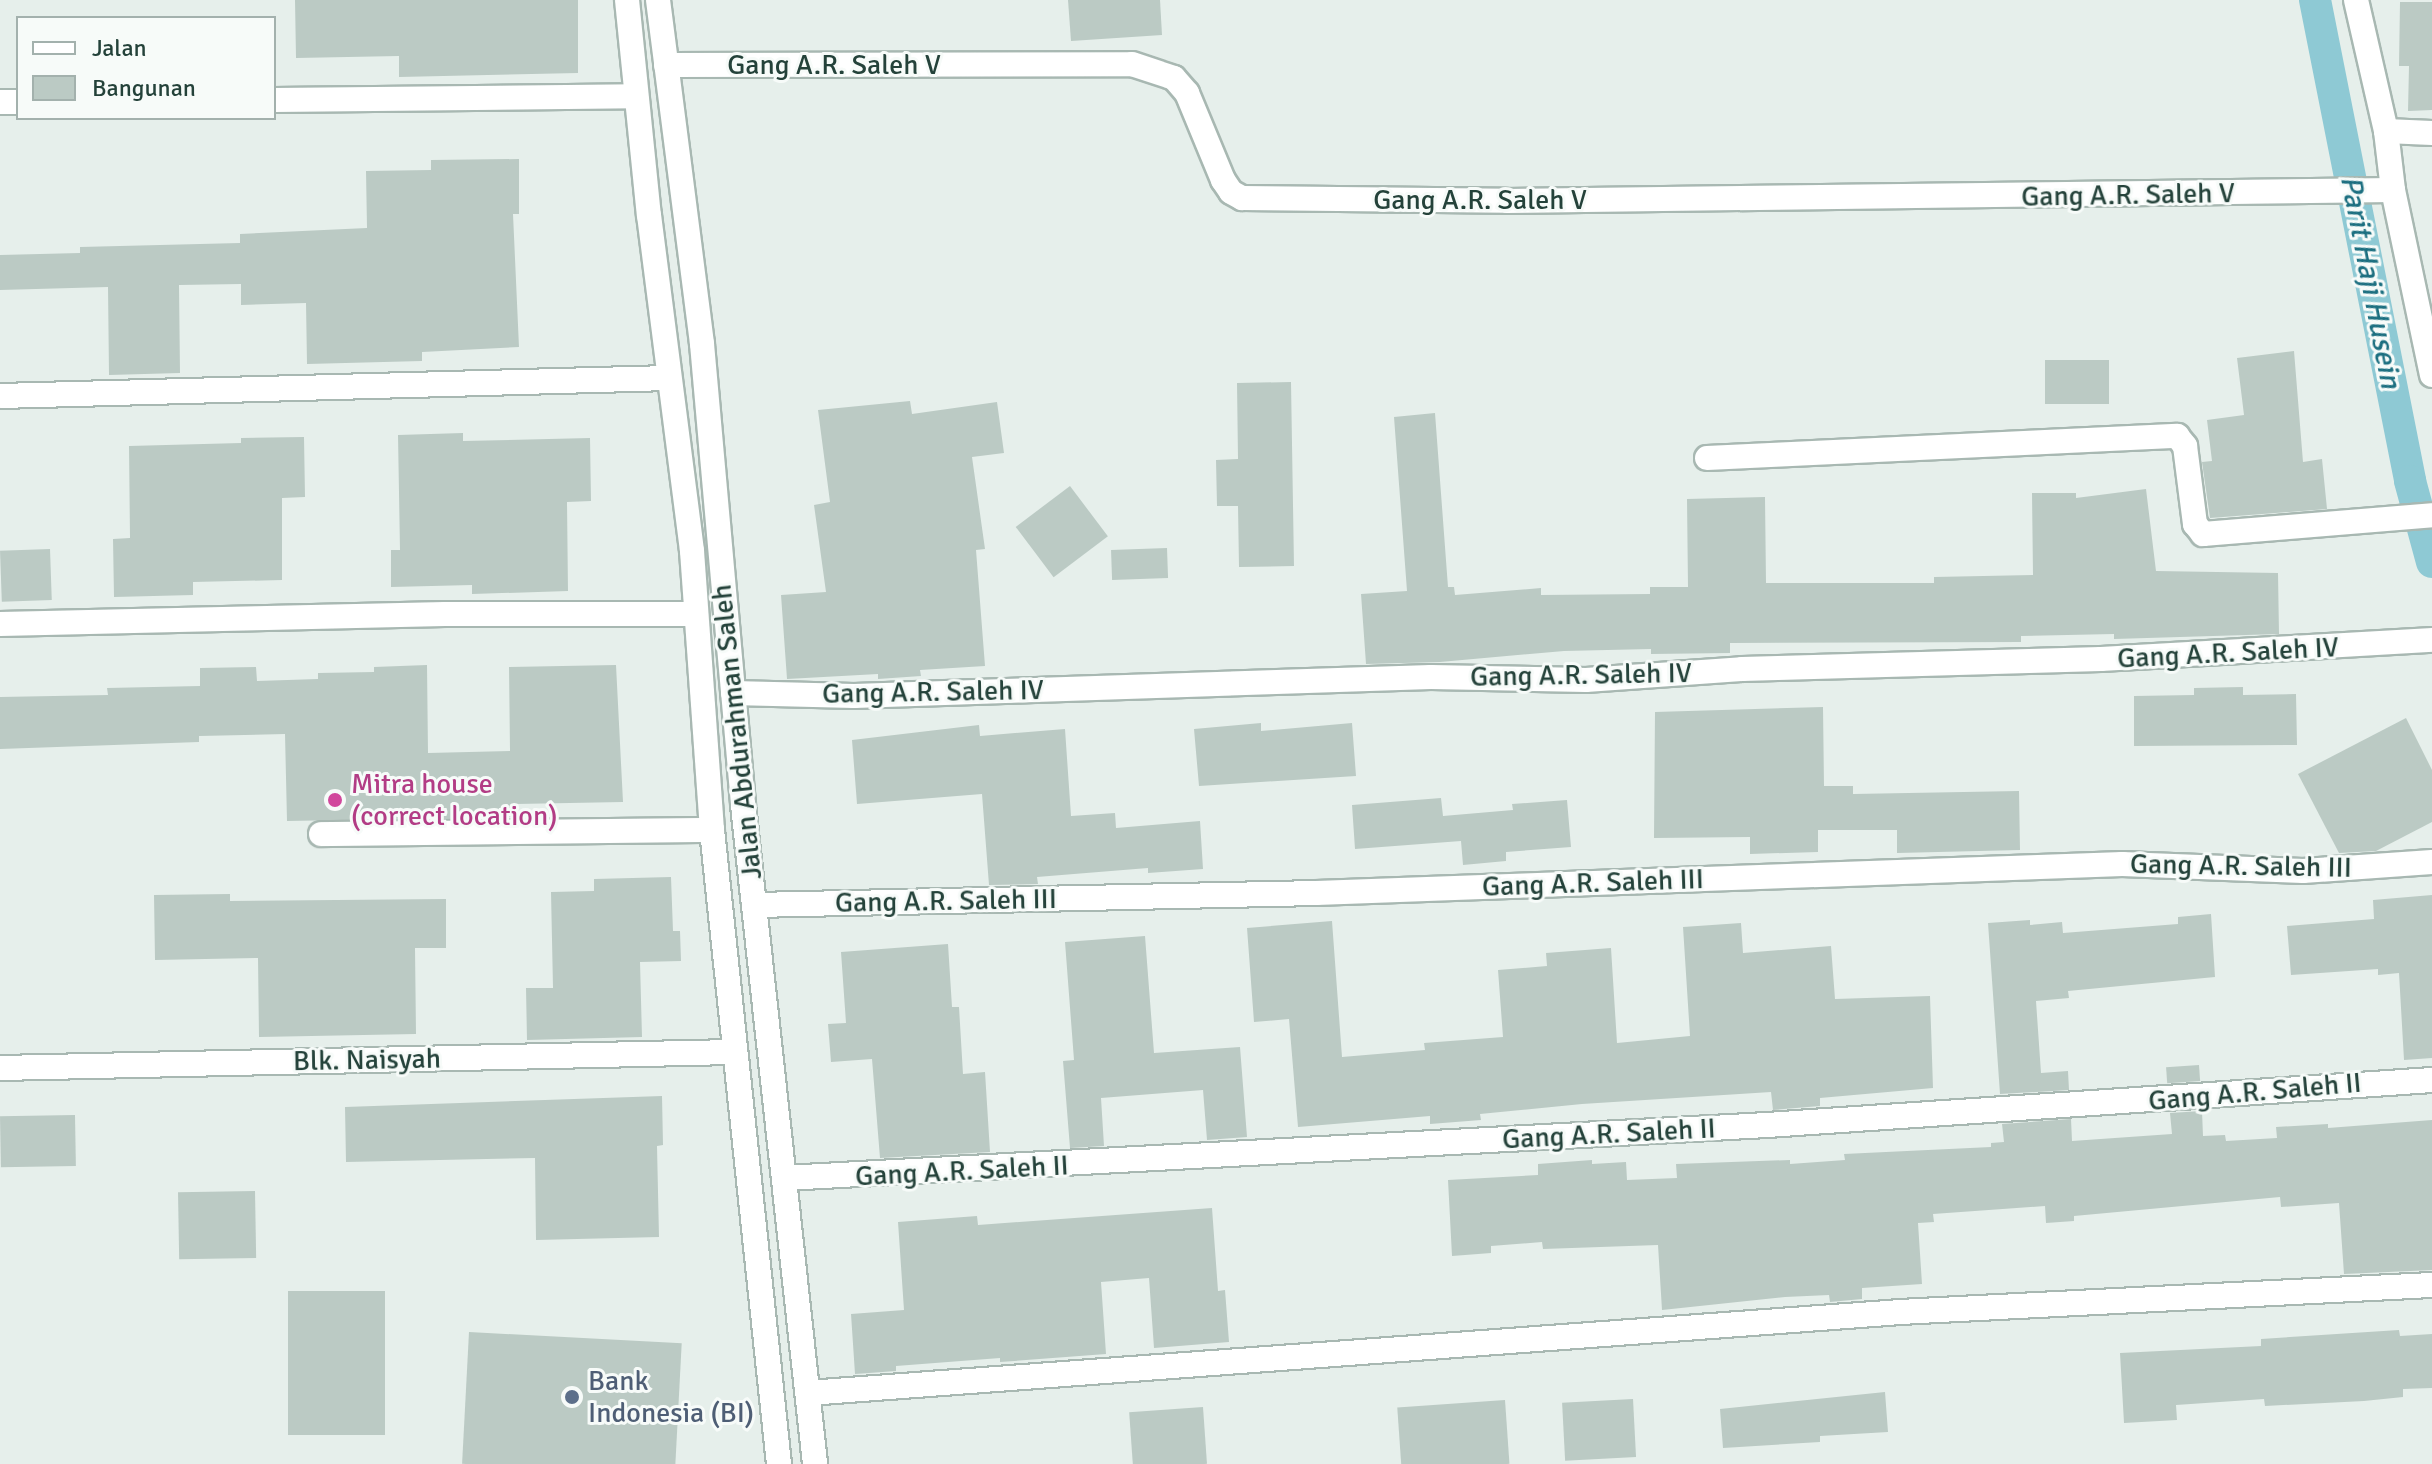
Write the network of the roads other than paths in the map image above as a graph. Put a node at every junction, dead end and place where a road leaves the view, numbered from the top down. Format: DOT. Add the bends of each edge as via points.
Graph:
graph roads {
  1 [pos="627,0"];
  2 [pos="658,0"];
  3 [pos="2356,0"];
  4 [pos="666,65"];
  5 [pos="635,96"];
  6 [pos="276,100"];
  7 [pos="2386,131"];
  8 [pos="2432,133"];
  9 [pos="2393,190"];
  10 [pos="2432,375"];
  11 [pos="669,378"];
  12 [pos="0,396"];
  13 [pos="1707,458"];
  14 [pos="2432,515"];
  15 [pos="719,550"];
  16 [pos="692,551"];
  17 [pos="695,614"];
  18 [pos="0,624"];
  19 [pos="2430,641"];
  20 [pos="733,693"];
  21 [pos="712,830"];
  22 [pos="321,834"];
  23 [pos="2432,862"];
  24 [pos="754,905"];
  25 [pos="734,1052"];
  26 [pos="0,1068"];
  27 [pos="2432,1080"];
  28 [pos="785,1178"];
  29 [pos="2432,1285"];
  30 [pos="808,1393"];
  31 [pos="779,1464"];
  32 [pos="815,1464"];
  1 -- 5 [label="street, Jalan Abdurahman Saleh"];
  2 -- 4 [label="street, Jalan Abdurahman Saleh"];
  3 -- 7 [label="street"];
  4 -- 9 [label="street, Gang A.R. Saleh V" via="1132,64 1174,78 1187,93 1223,180 1242,198 1507,201"];
  4 -- 15 [label="street, Jalan Abdurahman Saleh" via="702,344"];
  5 -- 6 [label="street"];
  5 -- 11 [label="street, Jalan Abdurahman Saleh"];
  7 -- 8 [label="street"];
  7 -- 9 [label="street"];
  9 -- 10 [label="street"];
  11 -- 12 [label="street"];
  11 -- 16 [label="street, Jalan Abdurahman Saleh"];
  13 -- 14 [label="street" via="2177,436 2185,446 2195,524 2203,534"];
  15 -- 16 [label="street"];
  15 -- 20 [label="street, Jalan Abdurahman Saleh"];
  16 -- 17 [label="street, Jalan Abdurahman Saleh"];
  17 -- 18 [label="street"];
  17 -- 21 [label="street, Jalan Abdurahman Saleh"];
  19 -- 20 [label="street, Gang A.R. Saleh IV" via="1586,680 1431,677 854,696"];
  20 -- 24 [label="street, Jalan Abdurahman Saleh"];
  21 -- 22 [label="street"];
  21 -- 25 [label="street, Jalan Abdurahman Saleh"];
  23 -- 24 [label="street, Gang A.R. Saleh III" via="2303,871 2122,864 1316,893"];
  24 -- 28 [label="street, Jalan Abdurahman Saleh"];
  25 -- 26 [label="street, Blk. Naisyah"];
  25 -- 31 [label="street, Jalan Abdurahman Saleh"];
  27 -- 28 [label="street, Gang A.R. Saleh II" via="1283,1154"];
  28 -- 30 [label="street, Jalan Abdurahman Saleh"];
  29 -- 30 [label="street" via="1900,1312"];
  30 -- 32 [label="street, Jalan Abdurahman Saleh"];
}
